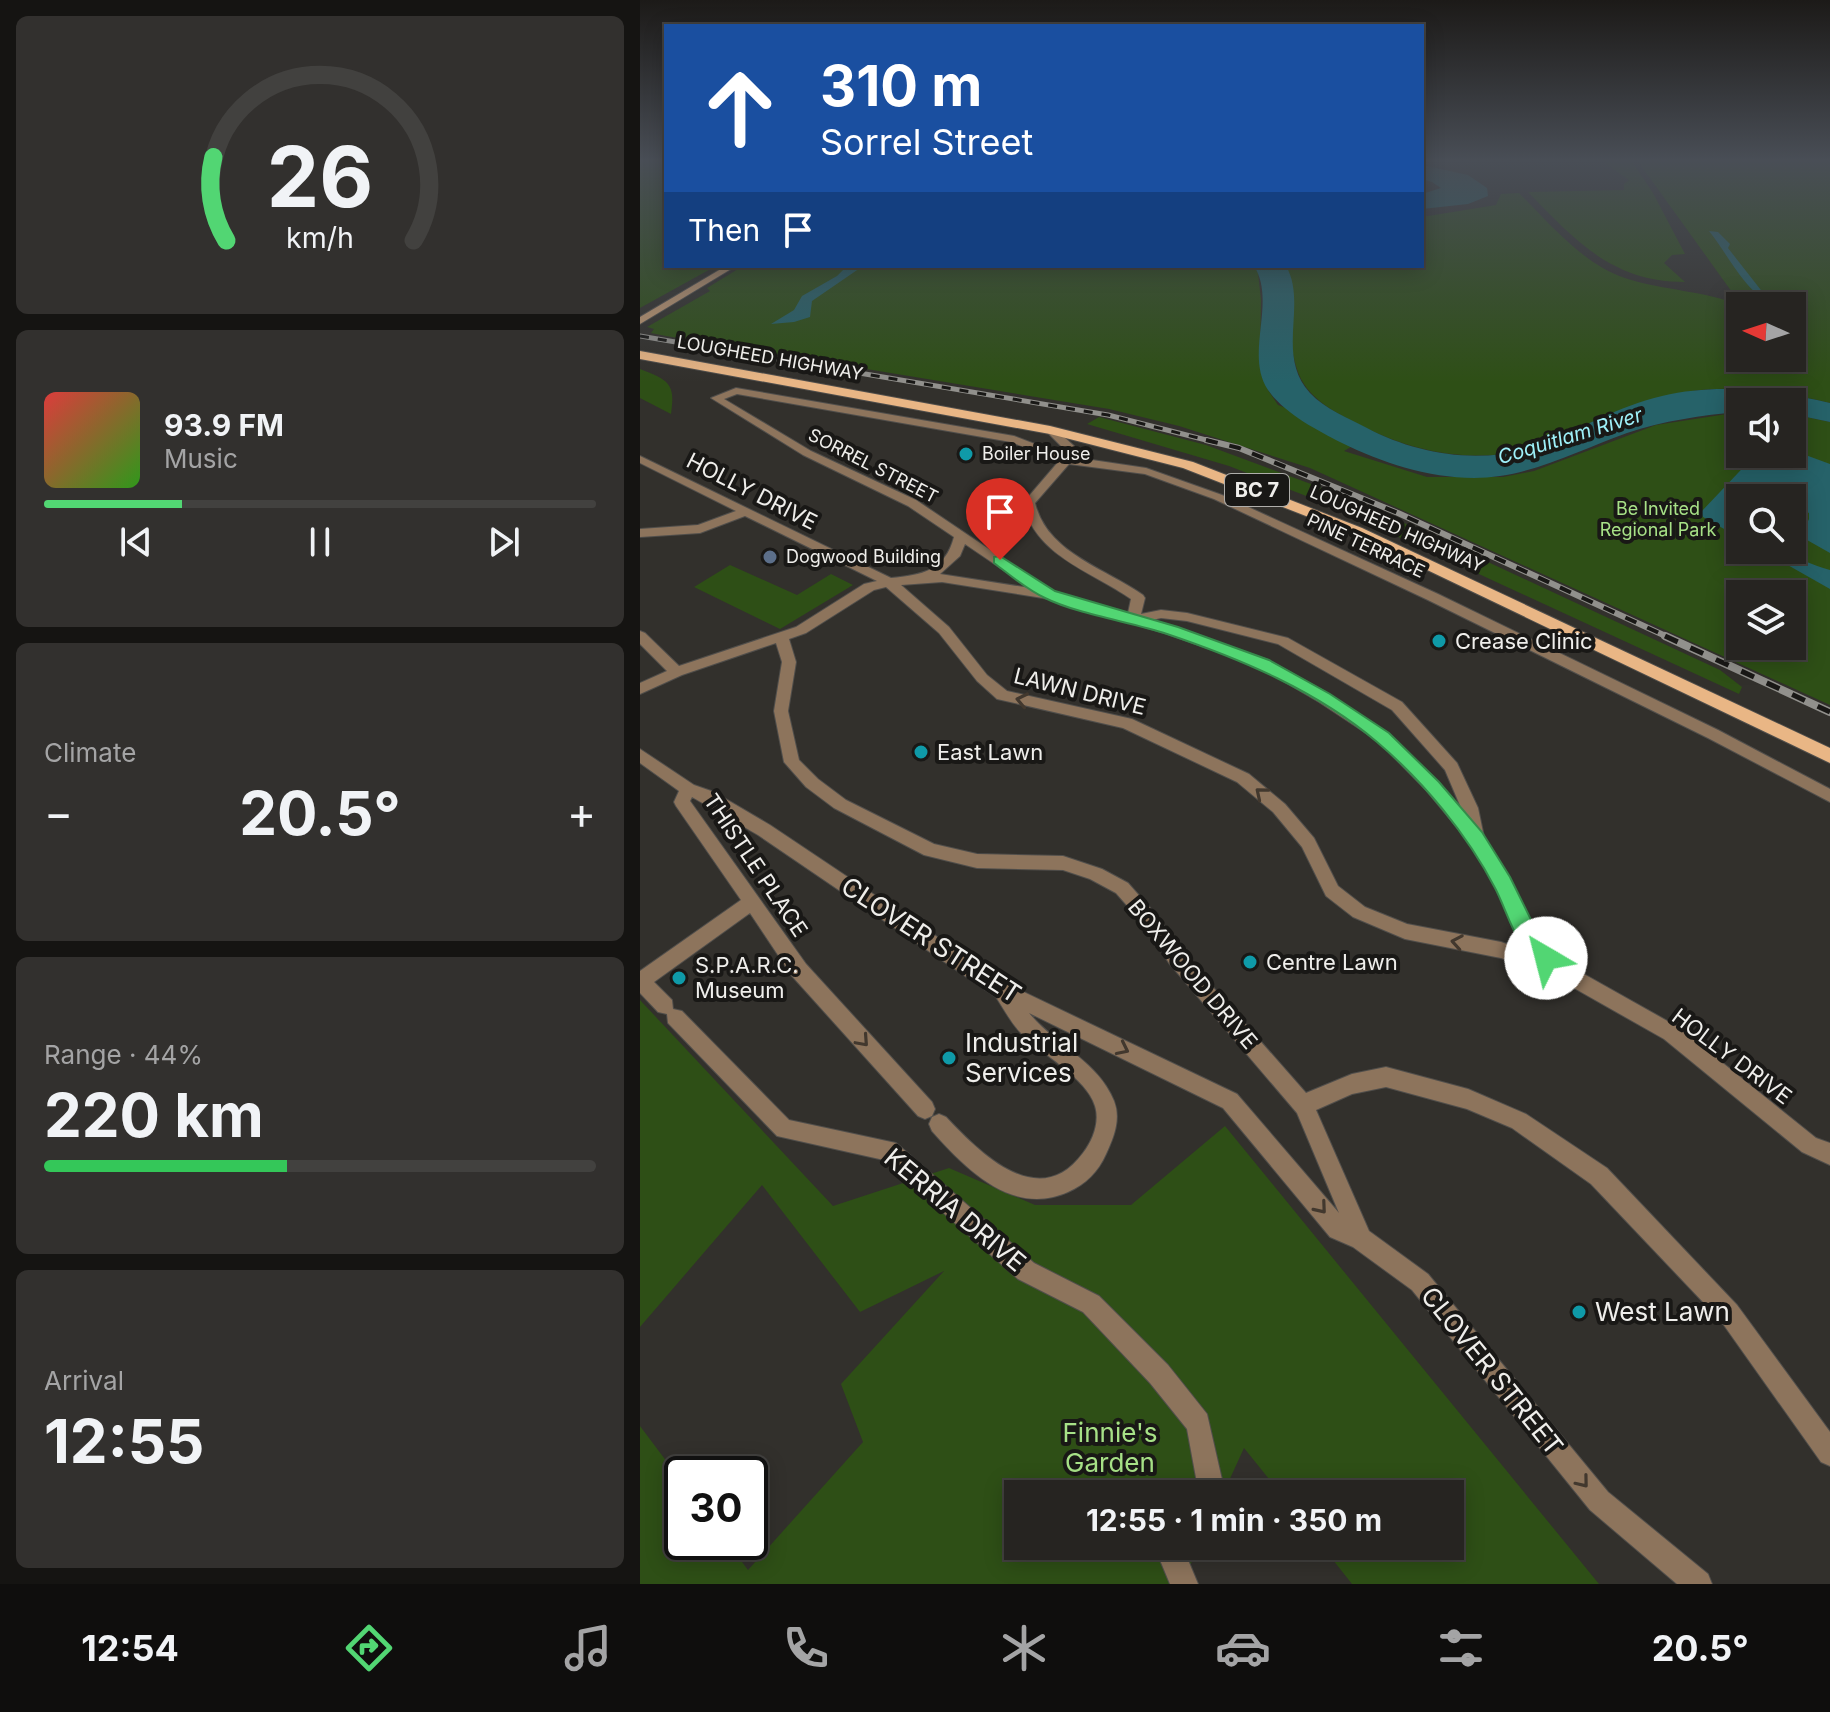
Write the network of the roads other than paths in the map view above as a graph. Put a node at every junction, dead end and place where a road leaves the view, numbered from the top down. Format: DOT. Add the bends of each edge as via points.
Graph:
graph roads {
  1 [pos="729,268"];
  2 [pos="640,321"];
  3 [pos="640,355"];
  4 [pos="716,398"];
  5 [pos="1050,430"];
  6 [pos="640,459"];
  7 [pos="1066,460"];
  8 [pos="744,512"];
  9 [pos="640,533"];
  10 [pos="961,535"];
  11 [pos="925,580"];
  12 [pos="889,582"];
  13 [pos="1050,595"];
  14 [pos="1133,620"];
  15 [pos="640,636"];
  16 [pos="781,637"];
  17 [pos="677,672"];
  18 [pos="640,689"];
  19 [pos="640,755"];
  20 [pos="1830,756"];
  21 [pos="688,789"];
  22 [pos="1830,796"];
  23 [pos="1476,838"];
  24 [pos="752,902"];
  25 [pos="1520,922"];
  26 [pos="1501,950"];
  27 [pos="1559,970"];
  28 [pos="641,980"];
  29 [pos="1002,991"];
  30 [pos="1304,1106"];
  31 [pos="1809,1145"];
  32 [pos="1830,1154"];
  33 [pos="1830,1168"];
  34 [pos="1361,1239"];
  35 [pos="1830,1453"];
  36 [pos="1209,1480"];
  37 [pos="1174,1560"];
  38 [pos="1184,1584"];
  39 [pos="1698,1584"];
  1 -- 2 [label="main road"];
  3 -- 5 [label="main road, LOUGHEED HIGHWAY / BC 7"];
  4 -- 7 [label="street, PINE TERRACE" via="736,391 779,397 1014,439"];
  4 -- 10 [label="street, SORREL STREET" via="807,453 912,503"];
  5 -- 7 [label="street" via="1068,446"];
  5 -- 20 [label="main road, LOUGHEED HIGHWAY / BC 7" via="1188,465 1270,495"];
  6 -- 8 [label="street, HOLLY DRIVE"];
  7 -- 14 [label="street" via="1029,503 1033,522 1058,548 1138,598"];
  7 -- 22 [label="street, PINE TERRACE" via="1146,471 1218,497 1713,734"];
  8 -- 9 [label="street" via="700,529"];
  8 -- 12 [label="street, HOLLY DRIVE"];
  10 -- 11 [label="street" via="956,553"];
  10 -- 13 [label="street, SORREL STREET"];
  11 -- 12 [label="street, HOLLY DRIVE"];
  11 -- 13 [label="street, HOLLY DRIVE" via="960,580"];
  12 -- 16 [label="street" via="869,587"];
  26 -- 12 [label="street, LAWN DRIVE, one-way" via="1405,931 1359,912 1332,891 1308,843 1279,808 1243,778 1127,723 1002,695 944,630"];
  13 -- 14 [label="street, HOLLY DRIVE"];
  14 -- 23 [label="street, HOLLY DRIVE" via="1263,663 1324,698 1383,737"];
  14 -- 23 [label="street" via="1161,614 1187,617 1283,641 1397,706 1451,767 1470,808"];
  15 -- 17 [label="street"];
  16 -- 17 [label="street"];
  16 -- 30 [label="street, BOXWOOD DRIVE" via="789,662 781,711 792,762 812,783 840,804 930,850 977,861 1063,863 1122,888"];
  17 -- 18 [label="street"];
  19 -- 21 [label="street, CLOVER STREET"];
  21 -- 24 [label="street, THISTLE PLACE" via="682,802"];
  21 -- 29 [label="street, CLOVER STREET" via="764,830"];
  23 -- 25 [label="street, HOLLY DRIVE"];
  24 -- 28 [label="street"];
  24 -- 29 [label="street, THISTLE PLACE, one-way" via="811,983 987,1171 1029,1188 1054,1188 1089,1164 1100,1146 1107,1107 1100,1091 1026,1024"];
  25 -- 26 [label="street" via="1522,938"];
  25 -- 27 [label="street, HOLLY DRIVE" via="1534,946"];
  26 -- 27 [label="street, LAWN DRIVE"];
  27 -- 31 [label="street, HOLLY DRIVE" via="1671,1033"];
  28 -- 36 [label="street, KERRIA DRIVE" via="784,1129 889,1150 1026,1271 1091,1304 1198,1423"];
  29 -- 34 [label="street, CLOVER STREET, one-way" via="1230,1101 1338,1229"];
  30 -- 34 [label="street, BOXWOOD DRIVE"];
  30 -- 35 [label="street" via="1352,1084 1386,1077 1468,1099 1519,1121 1599,1176 1729,1313"];
  31 -- 32 [label="street, HOLLY DRIVE"];
  31 -- 33 [label="street"];
  34 -- 39 [label="street, CLOVER STREET, one-way" via="1420,1282 1599,1501"];
  37 -- 38 [label="street"];
}
